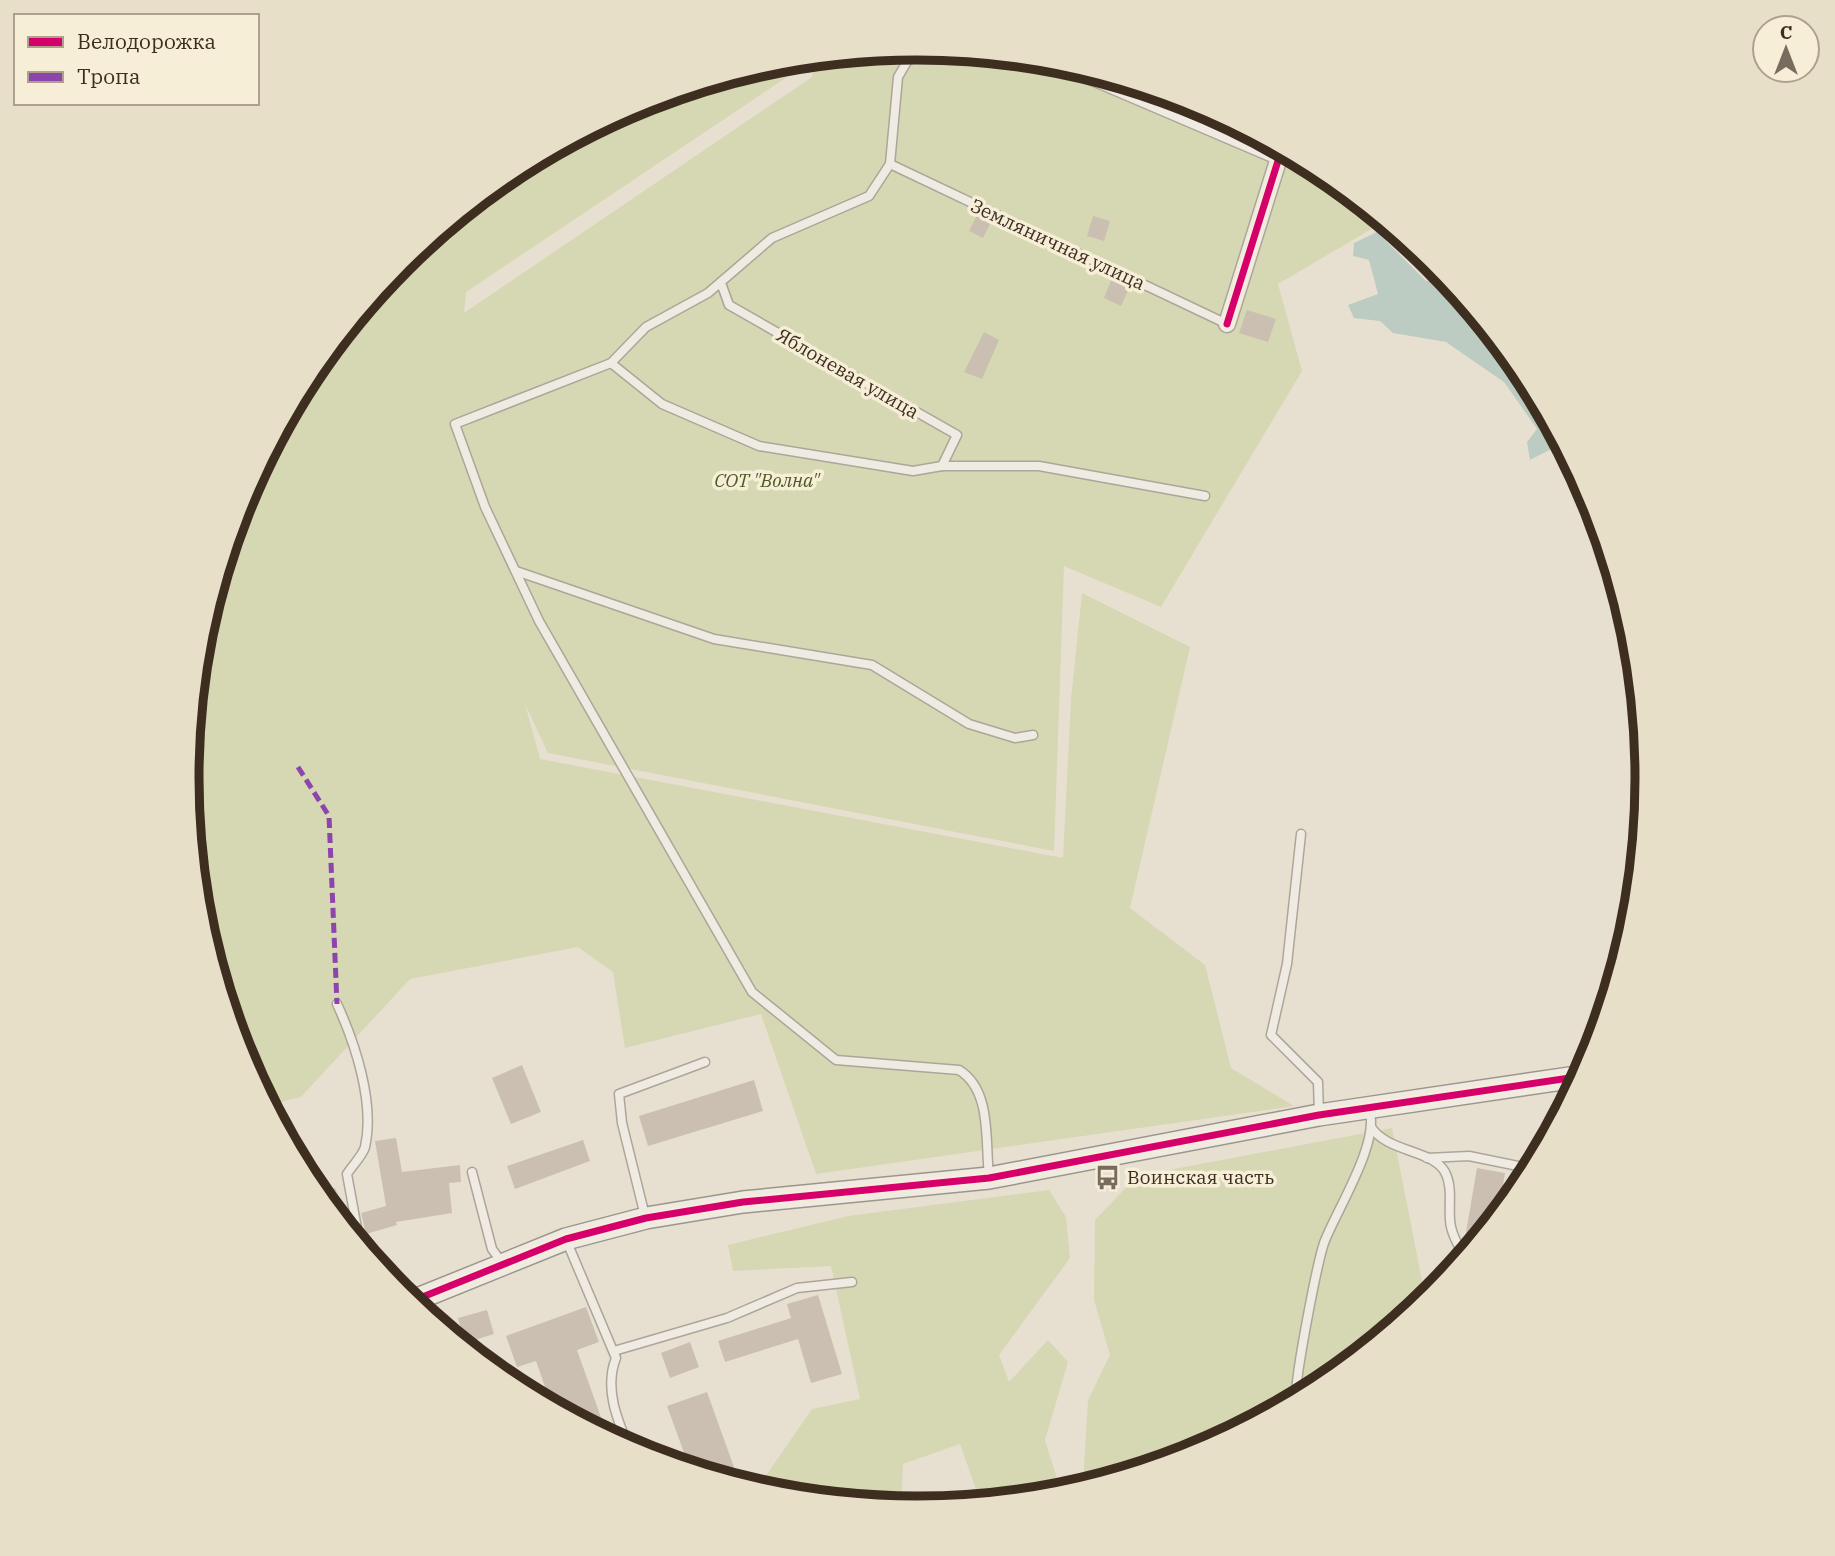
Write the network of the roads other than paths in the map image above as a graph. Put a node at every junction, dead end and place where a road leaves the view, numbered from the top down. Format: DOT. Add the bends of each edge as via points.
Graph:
graph roads {
  1 [pos="908,60"];
  2 [pos="1105,85"];
  3 [pos="1252,143"];
  4 [pos="1279,157"];
  5 [pos="890,164"];
  6 [pos="720,284"];
  7 [pos="1227,324"];
  8 [pos="611,363"];
  9 [pos="942,466"];
  10 [pos="1205,496"];
  11 [pos="516,571"];
  12 [pos="1033,734"];
  13 [pos="1301,834"];
  14 [pos="337,1004"];
  15 [pos="705,1062"];
  16 [pos="1570,1079"];
  17 [pos="1319,1115"];
  18 [pos="1369,1117"];
  19 [pos="1427,1158"];
  20 [pos="1522,1167"];
  21 [pos="472,1172"];
  22 [pos="989,1178"];
  23 [pos="646,1218"];
  24 [pos="357,1227"];
  25 [pos="566,1239"];
  26 [pos="1461,1249"];
  27 [pos="503,1264"];
  28 [pos="852,1282"];
  29 [pos="421,1297"];
  30 [pos="614,1350"];
  31 [pos="1298,1387"];
  32 [pos="624,1433"];
  1 -- 5 [label="lane" via="898,77"];
  2 -- 3 [label="lane"];
  4 -- 7 [label="street"];
  5 -- 6 [label="lane" via="869,196 772,238"];
  5 -- 7 [label="lane, Земляничная улица"];
  6 -- 8 [label="lane" via="646,327"];
  6 -- 9 [label="lane, Яблоневая улица" via="729,304 957,435"];
  8 -- 9 [label="lane" via="662,404 759,446 913,471"];
  8 -- 11 [label="lane" via="455,424 485,507"];
  9 -- 10 [label="lane" via="1039,466"];
  11 -- 12 [label="lane" via="714,639 872,665 969,724 1015,738"];
  11 -- 22 [label="lane" via="539,621 752,992 836,1060 959,1070 972,1078 981,1095"];
  13 -- 17 [label="lane" via="1287,964 1271,1035 1318,1082"];
  14 -- 24 [label="lane" via="353,1037 365,1097 364,1150 347,1174"];
  15 -- 23 [label="lane" via="619,1094"];
  16 -- 18 [label="street"];
  17 -- 18 [label="street"];
  17 -- 22 [label="street"];
  18 -- 19 [label="lane" via="1378,1138"];
  18 -- 31 [label="lane" via="1364,1159 1323,1246"];
  19 -- 20 [label="lane" via="1478,1157"];
  19 -- 26 [label="lane" via="1444,1171 1451,1227"];
  21 -- 27 [label="lane" via="492,1249"];
  22 -- 23 [label="street" via="743,1202"];
  23 -- 25 [label="street"];
  25 -- 27 [label="street"];
  25 -- 30 [label="lane"];
  27 -- 29 [label="street"];
  28 -- 30 [label="lane" via="797,1288 727,1318"];
  30 -- 32 [label="lane" via="616,1358 609,1375"];
}
